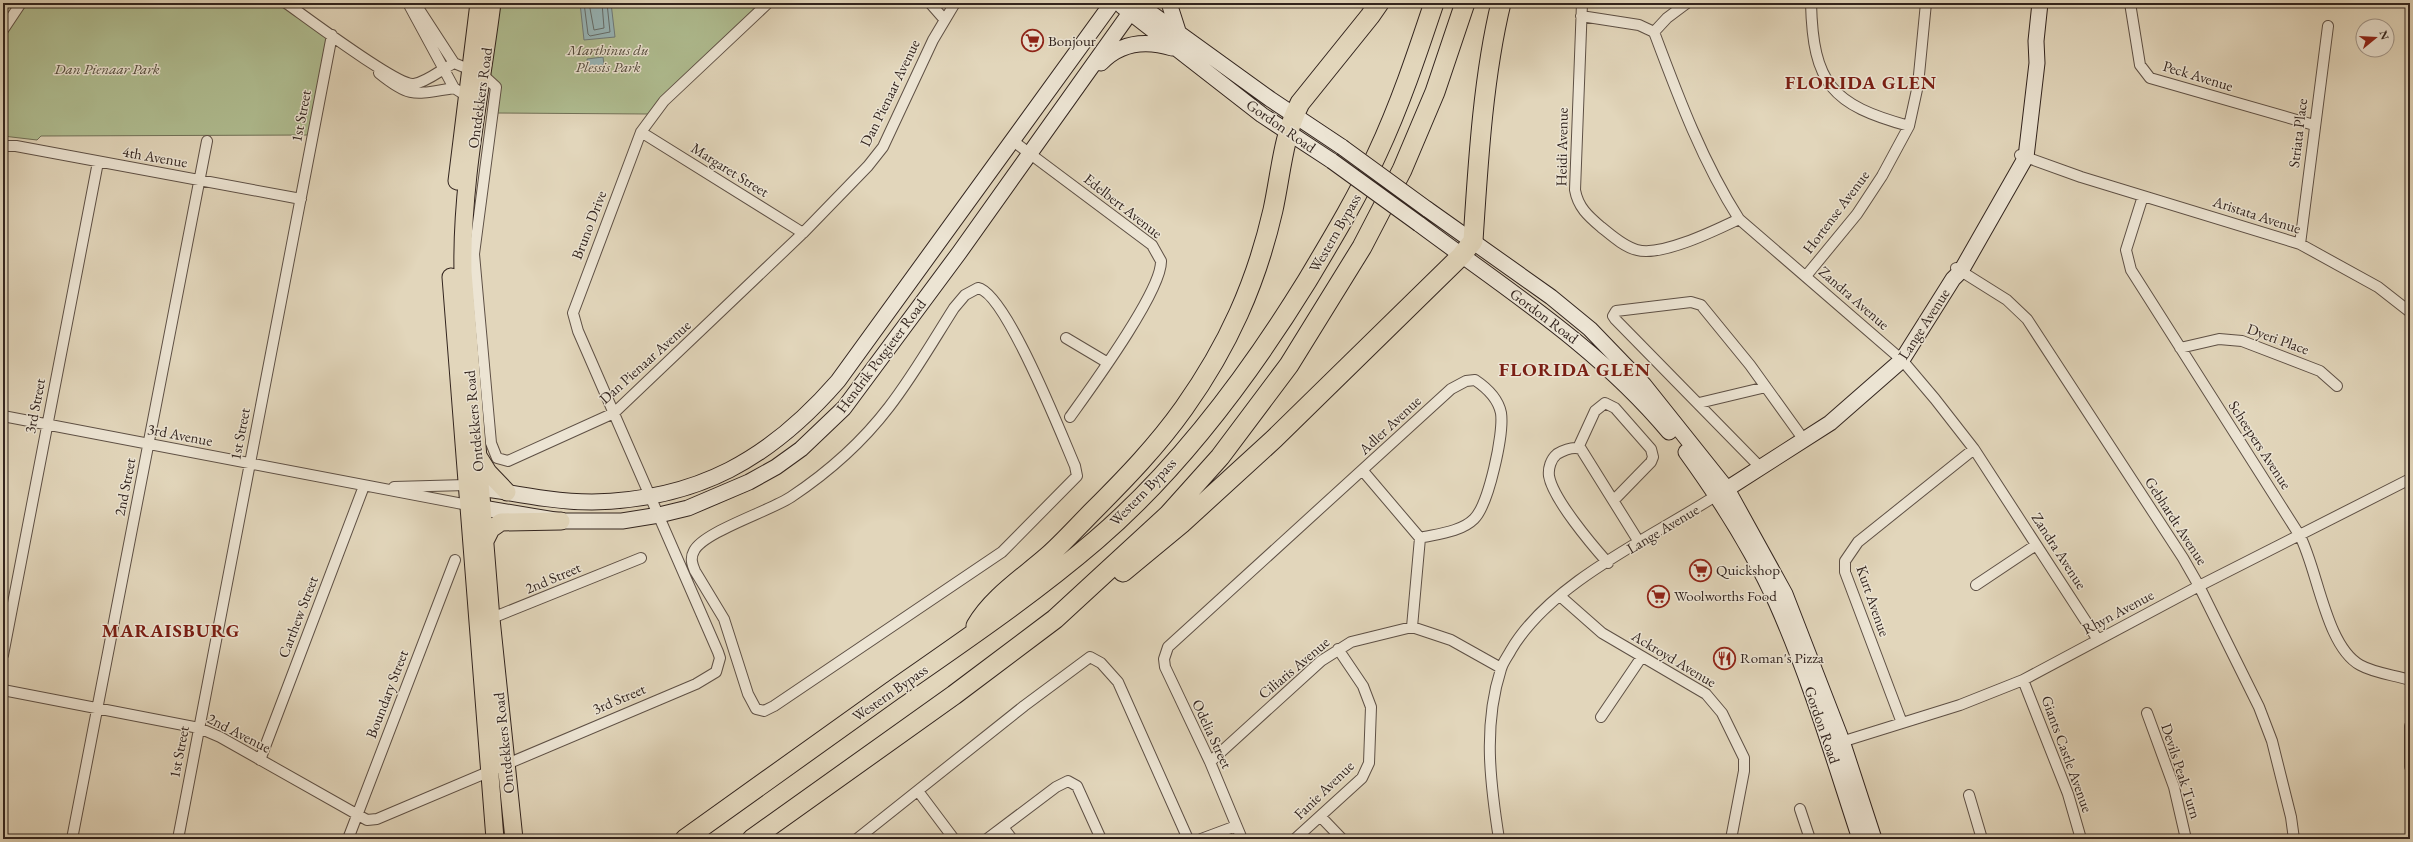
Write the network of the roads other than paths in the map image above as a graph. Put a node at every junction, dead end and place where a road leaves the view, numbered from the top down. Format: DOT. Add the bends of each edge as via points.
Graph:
graph roads {
  1 [pos="21,3"];
  2 [pos="286,3"];
  3 [pos="408,3"];
  4 [pos="415,3"];
  5 [pos="478,3"];
  6 [pos="492,3"];
  7 [pos="768,3"];
  8 [pos="930,3"];
  9 [pos="955,3"];
  10 [pos="1112,3"];
  11 [pos="1169,3"];
  12 [pos="1379,3"];
  13 [pos="1434,3"];
  14 [pos="1465,3"];
  15 [pos="1501,3"];
  16 [pos="1582,3"];
  17 [pos="1687,3"];
  18 [pos="1811,3"];
  19 [pos="1926,3"];
  20 [pos="2040,3"];
  21 [pos="2130,3"];
  22 [pos="1131,5"];
  23 [pos="1581,16"];
  24 [pos="944,18"];
  25 [pos="2328,26"];
  26 [pos="3,30"];
  27 [pos="1178,31"];
  28 [pos="1654,32"];
  29 [pos="332,35"];
  30 [pos="1177,49"];
  31 [pos="375,66"];
  32 [pos="443,68"];
  33 [pos="469,68"];
  34 [pos="1076,90"];
  35 [pos="466,95"];
  36 [pos="1294,115"];
  37 [pos="2314,125"];
  38 [pos="1910,126"];
  39 [pos="641,132"];
  40 [pos="1287,133"];
  41 [pos="207,141"];
  42 [pos="1013,141"];
  43 [pos="3,146"];
  44 [pos="1030,154"];
  45 [pos="2021,159"];
  46 [pos="98,162"];
  47 [pos="199,180"];
  48 [pos="2143,196"];
  49 [pos="301,199"];
  50 [pos="1739,219"];
  51 [pos="804,233"];
  52 [pos="1473,241"];
  53 [pos="2300,244"];
  54 [pos="1461,256"];
  55 [pos="1956,272"];
  56 [pos="1806,276"];
  57 [pos="2410,312"];
  58 [pos="1066,338"];
  59 [pos="2180,348"];
  60 [pos="1902,360"];
  61 [pos="1108,363"];
  62 [pos="2337,386"];
  63 [pos="1766,387"];
  64 [pos="1699,403"];
  65 [pos="614,413"];
  66 [pos="3,416"];
  67 [pos="1070,418"];
  68 [pos="47,425"];
  69 [pos="1804,440"];
  70 [pos="148,445"];
  71 [pos="1578,448"];
  72 [pos="1974,448"];
  73 [pos="478,456"];
  74 [pos="250,464"];
  75 [pos="1761,468"];
  76 [pos="1363,471"];
  77 [pos="2410,480"];
  78 [pos="473,486"];
  79 [pos="369,487"];
  80 [pos="507,492"];
  81 [pos="1722,492"];
  82 [pos="651,496"];
  83 [pos="1614,500"];
  84 [pos="474,506"];
  85 [pos="659,515"];
  86 [pos="561,521"];
  87 [pos="2300,536"];
  88 [pos="1420,538"];
  89 [pos="485,541"];
  90 [pos="1639,542"];
  91 [pos="2036,545"];
  92 [pos="641,558"];
  93 [pos="454,560"];
  94 [pos="1608,563"];
  95 [pos="1976,585"];
  96 [pos="2199,586"];
  97 [pos="1560,596"];
  98 [pos="1055,618"];
  99 [pos="724,619"];
  100 [pos="484,621"];
  101 [pos="707,626"];
  102 [pos="1412,627"];
  103 [pos="969,639"];
  104 [pos="2098,640"];
  105 [pos="1172,642"];
  106 [pos="1338,649"];
  107 [pos="3,655"];
  108 [pos="1641,658"];
  109 [pos="1501,668"];
  110 [pos="2023,680"];
  111 [pos="2410,680"];
  112 [pos="3,690"];
  113 [pos="98,709"];
  114 [pos="2147,713"];
  115 [pos="1600,717"];
  116 [pos="1902,723"];
  117 [pos="2410,726"];
  118 [pos="199,728"];
  119 [pos="1836,744"];
  120 [pos="260,760"];
  121 [pos="1210,762"];
  122 [pos="507,763"];
  123 [pos="2410,767"];
  124 [pos="490,772"];
  125 [pos="918,791"];
  126 [pos="1969,795"];
  127 [pos="1800,809"];
  128 [pos="356,815"];
  129 [pos="1320,816"];
  130 [pos="1236,826"];
  131 [pos="1002,827"];
  132 [pos="72,839"];
  133 [pos="178,839"];
  134 [pos="348,839"];
  135 [pos="495,839"];
  136 [pos="514,839"];
  137 [pos="685,839"];
  138 [pos="752,839"];
  139 [pos="857,839"];
  140 [pos="954,839"];
  141 [pos="987,839"];
  142 [pos="1012,839"];
  143 [pos="1101,839"];
  144 [pos="1188,839"];
  145 [pos="1201,839"];
  146 [pos="1242,839"];
  147 [pos="1295,839"];
  148 [pos="1342,839"];
  149 [pos="1499,839"];
  150 [pos="1730,839"];
  151 [pos="1810,839"];
  152 [pos="1860,839"];
  153 [pos="1874,839"];
  154 [pos="1982,839"];
  155 [pos="2081,839"];
  156 [pos="2186,839"];
  157 [pos="2294,839"];
  1 -- 26 [label="street"];
  2 -- 29 [label="street"];
  3 -- 32 [label="street"];
  4 -- 33 [label="street, Dan Pienaar Avenue"];
  5 -- 33 [label="main road, Ontdekkers Road"];
  6 -- 33 [label="main road, Ontdekkers Road"];
  7 -- 39 [label="street, Bruno Drive" via="664,101"];
  8 -- 24 [label="street"];
  9 -- 24 [label="street, Dan Pienaar Avenue"];
  10 -- 42 [label="street, Hendrik Potgieter Road"];
  11 -- 27 [label="street"];
  12 -- 36 [label="highway" via="1300,103"];
  13 -- 103 [label="highway, Western Bypass" via="1409,78 1377,154 1342,224 1266,347 1201,431 1151,487 1098,538 1006,613"];
  14 -- 98 [label="highway, Western Bypass" via="1434,92 1402,170 1362,246 1289,365 1220,457 1168,515"];
  15 -- 52 [label="highway" via="1488,79"];
  16 -- 23 [label="street, Heidi Avenue"];
  17 -- 28 [label="street"];
  18 -- 38 [label="street" via="1816,50 1824,79 1831,88 1863,110"];
  19 -- 38 [label="street, Hortense Avenue" via="1918,85"];
  20 -- 45 [label="street, Lange Avenue"];
  21 -- 37 [label="street, Peck Avenue" via="2140,65 2150,78"];
  22 -- 27 [label="street, Gordon Road"];
  22 -- 30 [label="street, Gordon Road"];
  22 -- 34 [label="street, Hendrik Potgieter Road"];
  23 -- 28 [label="street" via="1639,25"];
  23 -- 50 [label="street, Heidi Avenue" via="1575,190 1579,205 1605,230 1633,249 1644,252 1691,240"];
  24 -- 51 [label="street, Dan Pienaar Avenue" via="883,146 868,166"];
  25 -- 37 [label="street, Striata Place"];
  27 -- 36 [label="street, Gordon Road"];
  28 -- 50 [label="street, Zandra Avenue" via="1684,112 1723,195"];
  29 -- 31 [label="street"];
  29 -- 49 [label="street, 1st Street"];
  30 -- 34 [label="street" via="1144,43 1120,48 1102,61"];
  30 -- 40 [label="street, Gordon Road"];
  31 -- 32 [label="street" via="404,82 413,84 422,82"];
  31 -- 35 [label="street" via="379,73 406,92"];
  32 -- 33 [label="street"];
  32 -- 35 [label="street"];
  33 -- 35 [label="main road, Ontdekkers Road"];
  33 -- 65 [label="street, Dan Pienaar Avenue" via="494,83 496,91 474,254 492,450 497,458 508,461"];
  34 -- 44 [label="street, Hendrik Potgieter Road"];
  35 -- 73 [label="main road, Ontdekkers Road" via="468,183 462,254 468,358"];
  35 -- 78 [label="main road, Ontdekkers Road" via="451,264"];
  36 -- 40 [label="highway"];
  36 -- 52 [label="street, Gordon Road, bridge"];
  37 -- 53 [label="street, Striata Place"];
  38 -- 56 [label="street, Hortense Avenue" via="1857,214"];
  39 -- 51 [label="street, Margaret Street"];
  39 -- 65 [label="street, Bruno Drive" via="573,312"];
  40 -- 54 [label="street, Gordon Road, bridge" via="1332,161"];
  40 -- 103 [label="highway" via="1273,210 1257,270 1236,324 1207,374 1146,458 1048,556 1003,595 980,619"];
  41 -- 47 [label="street, 2nd Street"];
  42 -- 44 [label="street, Edelbert Avenue"];
  42 -- 82 [label="street, Hendrik Potgieter Road" via="863,348 812,410 788,433 740,466 712,478"];
  43 -- 46 [label="street, 4th Avenue" via="16,146"];
  44 -- 61 [label="street, Edelbert Avenue" via="1152,245 1160,256 1162,268 1157,281"];
  44 -- 85 [label="street, Hendrik Potgieter Road" via="844,408 800,449 769,471 701,503"];
  45 -- 48 [label="street, Aristata Avenue"];
  45 -- 55 [label="street, Lange Avenue"];
  46 -- 47 [label="street, 4th Avenue"];
  46 -- 68 [label="street, 3rd Street"];
  47 -- 49 [label="street, 4th Avenue"];
  47 -- 70 [label="street, 2nd Street"];
  48 -- 53 [label="street, Aristata Avenue"];
  48 -- 59 [label="street, Scheepers Avenue" via="2128,240 2126,257 2131,270"];
  49 -- 74 [label="street, 1st Street"];
  50 -- 56 [label="street, Zandra Avenue"];
  51 -- 65 [label="street, Dan Pienaar Avenue"];
  52 -- 54 [label="highway"];
  52 -- 81 [label="street, Gordon Road" via="1551,297 1590,329 1649,391"];
  53 -- 57 [label="street, Aristata Avenue" via="2378,287"];
  54 -- 81 [label="street, Gordon Road" via="1552,321 1603,363 1654,414"];
  54 -- 98 [label="highway" via="1274,439 1181,524 1079,605"];
  55 -- 60 [label="street, Lange Avenue"];
  55 -- 96 [label="street, Gebhardt Avenue" via="2008,300 2027,319"];
  56 -- 60 [label="street, Zandra Avenue"];
  58 -- 61 [label="street"];
  59 -- 62 [label="street, Dyeri Place" via="2219,339 2242,341 2320,371"];
  59 -- 87 [label="street, Scheepers Avenue"];
  60 -- 69 [label="street, Lange Avenue" via="1830,423"];
  60 -- 72 [label="street, Zandra Avenue"];
  61 -- 67 [label="street, Edelbert Avenue"];
  63 -- 64 [label="street"];
  63 -- 64 [label="street" via="1701,304 1691,302 1616,311 1614,318"];
  63 -- 69 [label="street"];
  64 -- 75 [label="street"];
  65 -- 82 [label="street, Bruno Drive"];
  66 -- 68 [label="street, 3rd Avenue"];
  68 -- 70 [label="street, 3rd Avenue"];
  68 -- 107 [label="street, 3rd Street"];
  69 -- 75 [label="street, Lange Avenue"];
  70 -- 74 [label="street, 3rd Avenue"];
  70 -- 113 [label="street, 2nd Street"];
  71 -- 83 [label="street" via="1586,455"];
  71 -- 83 [label="street" via="1595,411 1605,403 1615,408 1651,449 1651,462"];
  71 -- 94 [label="street" via="1568,449 1556,455 1549,470 1550,480 1580,528"];
  72 -- 91 [label="street, Zandra Avenue"];
  72 -- 116 [label="street, Kurt Avenue" via="1866,534 1850,551 1845,561 1845,572"];
  73 -- 78 [label="main road, Ontdekkers Road"];
  73 -- 80 [label="main road" via="488,472"];
  74 -- 79 [label="street, 3rd Avenue"];
  74 -- 118 [label="street, 1st Street"];
  75 -- 81 [label="street, Lange Avenue"];
  76 -- 88 [label="street"];
  76 -- 88 [label="street, Adler Avenue" via="1451,389 1466,381 1475,380 1491,392 1501,413 1501,424 1495,464 1488,493 1481,508 1474,519 1462,527"];
  76 -- 105 [label="street, Adler Avenue"];
  77 -- 87 [label="street, Rhyn Avenue"];
  78 -- 79 [label="street, 3rd Avenue"];
  78 -- 80 [label="street, Hendrik Potgieter Road"];
  78 -- 84 [label="main road, Ontdekkers Road"];
  79 -- 84 [label="street, 3rd Avenue"];
  79 -- 120 [label="street, Carthew Street"];
  80 -- 82 [label="street, Hendrik Potgieter Road" via="591,502"];
  81 -- 90 [label="street, Lange Avenue"];
  81 -- 119 [label="street, Gordon Road" via="1785,594"];
  82 -- 85 [label="street, 3rd Street"];
  83 -- 90 [label="street"];
  84 -- 86 [label="street, Hendrik Potgieter Road"];
  84 -- 89 [label="main road, Ontdekkers Road"];
  84 -- 100 [label="main road, Ontdekkers Road"];
  85 -- 86 [label="street, Hendrik Potgieter Road" via="622,521"];
  85 -- 101 [label="street, 3rd Street"];
  86 -- 89 [label="main road" via="501,522 491,529"];
  87 -- 96 [label="street, Rhyn Avenue"];
  87 -- 111 [label="street, Scheepers Avenue" via="2333,630 2342,648 2360,665"];
  88 -- 102 [label="street"];
  89 -- 100 [label="main road, Ontdekkers Road"];
  90 -- 94 [label="street, Lange Avenue"];
  91 -- 95 [label="street"];
  91 -- 104 [label="street, Zandra Avenue"];
  92 -- 100 [label="street, 2nd Street"];
  93 -- 128 [label="street, Boundary Street"];
  94 -- 97 [label="street, Lange Avenue"];
  96 -- 104 [label="street, Rhyn Avenue"];
  96 -- 157 [label="street, Gebhardt Avenue" via="2259,707 2272,741"];
  97 -- 108 [label="street, Ackroyd Avenue" via="1602,633"];
  97 -- 109 [label="street, Lange Avenue" via="1519,638"];
  98 -- 138 [label="highway, Western Bypass" via="954,695"];
  99 -- 99 [label="street" via="748,694 754,707 764,711 1002,552 1074,480 1077,471 1033,369 986,291 973,290 960,301 889,407 840,458 807,487 778,506 730,526 696,547 691,557 694,571"];
  99 -- 101 [label="street"];
  100 -- 122 [label="main road, Ontdekkers Road"];
  100 -- 124 [label="main road, Ontdekkers Road"];
  101 -- 122 [label="street, 3rd Street" via="720,658 716,672 708,678"];
  102 -- 106 [label="street, Ciliaris Avenue" via="1363,638"];
  102 -- 109 [label="street" via="1451,640"];
  103 -- 137 [label="highway, Western Bypass"];
  104 -- 110 [label="street, Rhyn Avenue"];
  105 -- 121 [label="street, Odelia Street" via="1165,652 1166,667"];
  106 -- 121 [label="street, Ciliaris Avenue" via="1321,661"];
  106 -- 129 [label="street, Fanie Avenue" via="1368,696 1371,707 1370,753 1367,771 1362,778"];
  108 -- 115 [label="street"];
  108 -- 150 [label="street, Ackroyd Avenue" via="1706,694 1722,713 1738,743 1744,758 1744,771"];
  109 -- 149 [label="street, Lange Avenue" via="1488,742"];
  110 -- 116 [label="street, Rhyn Avenue" via="1960,705"];
  110 -- 155 [label="street, Giants Castle Avenue" via="2068,794"];
  112 -- 113 [label="street, 2nd Avenue"];
  113 -- 118 [label="street, 2nd Avenue"];
  113 -- 132 [label="street, 2nd Street"];
  114 -- 156 [label="street, Devils Peak Turn" via="2174,787"];
  116 -- 119 [label="street, Rhyn Avenue"];
  117 -- 123 [label="street"];
  118 -- 120 [label="street, 2nd Avenue" via="220,736"];
  118 -- 133 [label="street, 1st Street"];
  119 -- 152 [label="street, Gordon Road"];
  119 -- 153 [label="street, Gordon Road"];
  120 -- 128 [label="street, 2nd Avenue"];
  121 -- 130 [label="street, Odelia Street"];
  122 -- 124 [label="street, 3rd Street"];
  122 -- 136 [label="main road, Ontdekkers Road"];
  124 -- 128 [label="street, 3rd Street" via="377,819 364,819"];
  124 -- 135 [label="main road, Ontdekkers Road"];
  125 -- 139 [label="street"];
  125 -- 140 [label="street"];
  125 -- 144 [label="street" via="1084,660 1094,658 1118,682"];
  126 -- 154 [label="street"];
  127 -- 151 [label="street"];
  128 -- 134 [label="street, Boundary Street"];
  129 -- 147 [label="street, Fanie Avenue"];
  129 -- 148 [label="street"];
  130 -- 145 [label="street"];
  130 -- 146 [label="street, Odelia Street"];
  131 -- 141 [label="street"];
  131 -- 142 [label="street"];
  131 -- 143 [label="street" via="1056,786 1068,781 1077,786"];
}
